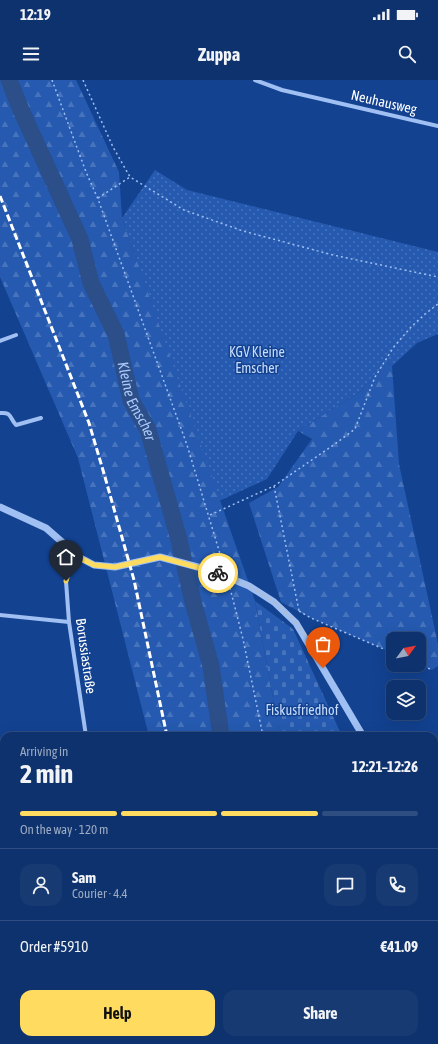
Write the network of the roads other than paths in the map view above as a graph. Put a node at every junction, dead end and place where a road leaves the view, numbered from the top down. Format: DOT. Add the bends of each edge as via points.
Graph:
graph roads {
  1 [pos="255,80"];
  2 [pos="438,126"];
  3 [pos="16,335"];
  4 [pos="0,341"];
  5 [pos="0,413"];
  6 [pos="41,418"];
  7 [pos="0,508"];
  8 [pos="74,555"];
  9 [pos="0,615"];
  10 [pos="69,622"];
  11 [pos="85,732"];
  12 [pos="361,732"];
  1 -- 2 [label="street, Neuhausweg" via="282,90"];
  3 -- 4 [label="street"];
  5 -- 6 [label="street" via="6,412 16,425"];
  7 -- 8 [label="street" via="46,528"];
  8 -- 10 [label="street, Borussiastraße" via="66,581"];
  8 -- 12 [label="street" via="94,565 115,567 160,557 212,571 249,586 274,602 296,623"];
  9 -- 10 [label="street"];
  10 -- 11 [label="street, Borussiastraße"];
}
